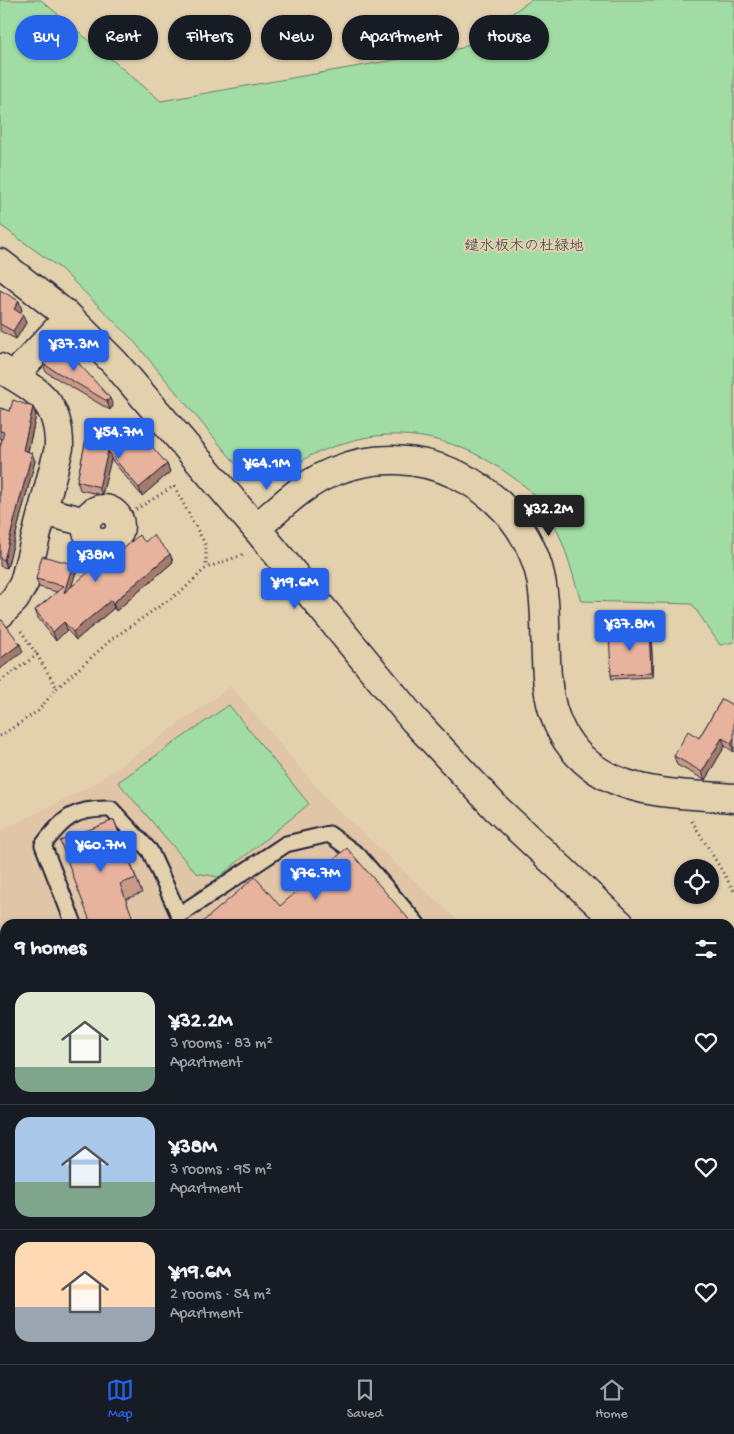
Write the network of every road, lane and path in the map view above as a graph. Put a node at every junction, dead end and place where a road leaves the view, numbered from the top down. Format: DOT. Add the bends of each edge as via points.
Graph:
graph roads {
  1 [pos="0,263"];
  2 [pos="69,318"];
  3 [pos="7,372"];
  4 [pos="43,511"];
  5 [pos="119,520"];
  6 [pos="256,528"];
  7 [pos="246,554"];
  8 [pos="206,568"];
  9 [pos="0,614"];
  10 [pos="0,681"];
  11 [pos="57,688"];
  12 [pos="0,736"];
  13 [pos="675,793"];
  14 [pos="734,798"];
  15 [pos="734,891"];
  16 [pos="72,919"];
  17 [pos="413,919"];
  18 [pos="615,919"];
  1 -- 2 [label="street"];
  2 -- 3 [label="street"];
  2 -- 6 [label="street" via="115,363"];
  3 -- 4 [label="street" via="42,395 53,410 59,429 59,448"];
  4 -- 5 [label="street" via="86,522 87,534 102,544 117,536"];
  4 -- 9 [label="street" via="24,583 15,599"];
  5 -- 8 [label="path" via="174,486 206,546"];
  6 -- 13 [label="street" via="313,483 334,471 363,462 411,460 450,469 472,482 508,513 532,552 542,584 552,708 571,746 592,767 617,782 644,790"];
  6 -- 18 [label="street" via="414,720 496,808"];
  7 -- 8 [label="path"];
  8 -- 11 [label="path" via="183,590 112,639"];
  10 -- 11 [label="path" via="37,655"];
  11 -- 12 [label="path" via="38,711"];
  13 -- 14 [label="street"];
  13 -- 15 [label="path"];
  16 -- 17 [label="lane" via="43,845 61,822 88,808 111,809 150,851 179,915 286,844 329,834 358,855"];
}
